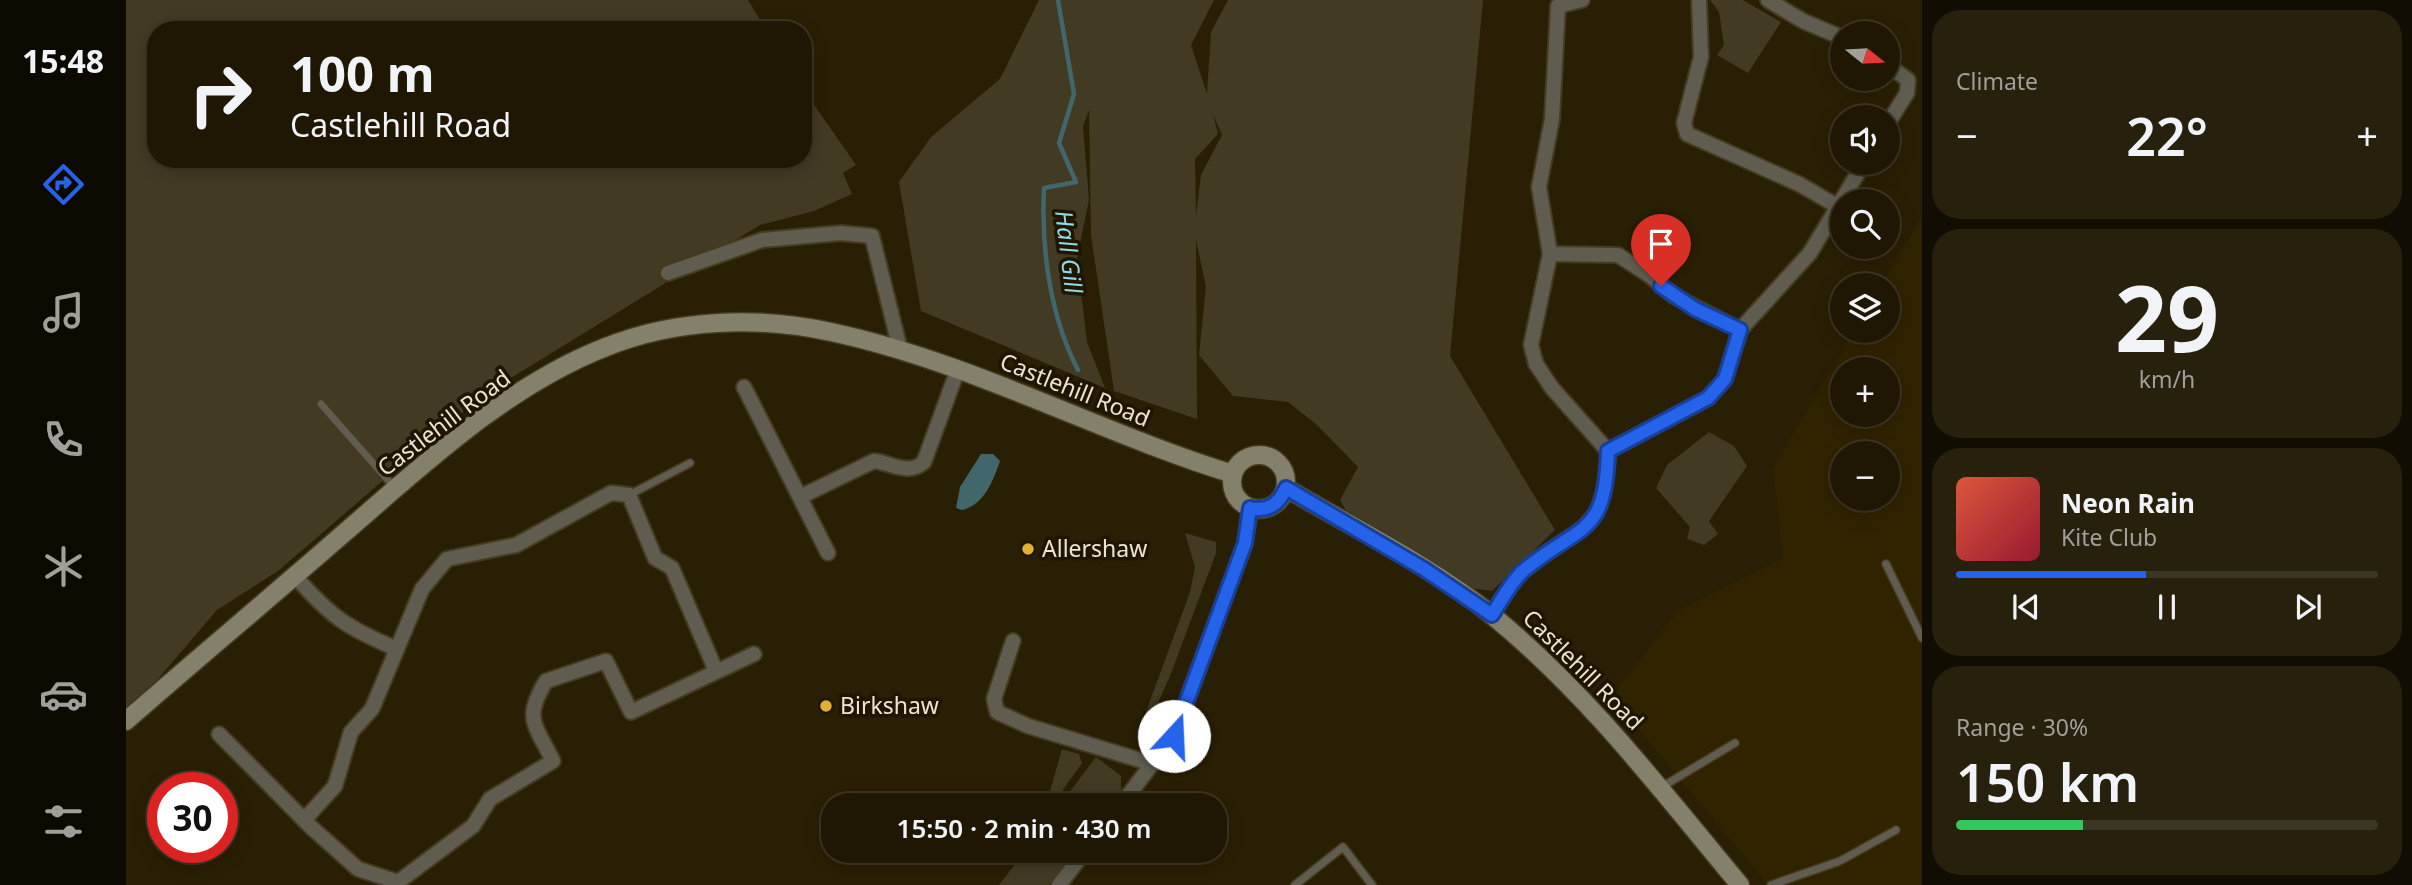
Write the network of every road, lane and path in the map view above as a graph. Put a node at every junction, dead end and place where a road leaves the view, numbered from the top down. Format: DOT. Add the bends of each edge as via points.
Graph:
graph roads {
  1 [pos="1582,0"];
  2 [pos="1699,0"];
  3 [pos="1768,0"];
  4 [pos="1830,32"];
  5 [pos="1900,74"];
  6 [pos="1899,105"];
  7 [pos="1830,202"];
  8 [pos="1830,218"];
  9 [pos="1550,254"];
  10 [pos="668,273"];
  11 [pos="1740,330"];
  12 [pos="900,349"];
  13 [pos="958,369"];
  14 [pos="744,387"];
  15 [pos="321,404"];
  16 [pos="1608,451"];
  17 [pos="690,463"];
  18 [pos="1233,474"];
  19 [pos="1286,488"];
  20 [pos="396,489"];
  21 [pos="629,495"];
  22 [pos="800,497"];
  23 [pos="1272,507"];
  24 [pos="1250,508"];
  25 [pos="1321,509"];
  26 [pos="828,553"];
  27 [pos="1886,564"];
  28 [pos="295,576"];
  29 [pos="1492,615"];
  30 [pos="1922,638"];
  31 [pos="1013,641"];
  32 [pos="397,649"];
  33 [pos="754,654"];
  34 [pos="716,671"];
  35 [pos="126,721"];
  36 [pos="219,734"];
  37 [pos="1735,743"];
  38 [pos="1153,764"];
  39 [pos="1660,789"];
  40 [pos="1130,793"];
  41 [pos="304,820"];
  42 [pos="1896,830"];
  43 [pos="1076,863"];
  44 [pos="1059,885"];
  45 [pos="1295,885"];
  46 [pos="1372,885"];
  47 [pos="1740,885"];
  48 [pos="1771,885"];
  1 -- 9 [label="street" via="1558,6 1552,119 1539,187"];
  2 -- 7 [label="street" via="1701,57 1684,123 1687,134"];
  3 -- 4 [label="street"];
  5 -- 6 [label="street" via="1908,80"];
  8 -- 11 [label="street" via="1793,275"];
  9 -- 11 [label="street" via="1618,255 1674,296"];
  9 -- 16 [label="street" via="1533,327 1536,364"];
  10 -- 12 [label="street" via="762,240 841,233 872,236"];
  11 -- 16 [label="street" via="1725,379 1708,398"];
  12 -- 13 [label="main road, Castlehill Road"];
  12 -- 20 [label="main road, Castlehill Road" via="828,331 762,322 694,325 646,334 605,347 492,411"];
  13 -- 18 [label="main road, Castlehill Road" via="1181,458"];
  13 -- 22 [label="street" via="924,463 904,469 874,461"];
  14 -- 22 [label="street"];
  15 -- 20 [label="lane"];
  16 -- 29 [label="street" via="1607,484 1593,519 1521,573"];
  17 -- 21 [label="lane"];
  18 -- 19 [label="main road" via="1247,457 1262,455 1283,468"];
  18 -- 24 [label="main road" via="1237,499"];
  19 -- 23 [label="main road"];
  19 -- 25 [label="main road, Castlehill Road"];
  20 -- 28 [label="main road, Castlehill Road"];
  21 -- 32 [label="street" via="611,494 516,545 447,559 422,589"];
  21 -- 34 [label="street" via="655,558 672,568"];
  22 -- 26 [label="street"];
  23 -- 24 [label="main road, Castlehill Road"];
  23 -- 25 [label="main road, Castlehill Road"];
  24 -- 38 [label="street" via="1245,543 1174,736"];
  25 -- 29 [label="main road, Castlehill Road"];
  27 -- 30 [label="lane"];
  28 -- 32 [label="street" via="353,631"];
  28 -- 35 [label="main road, Castlehill Road"];
  29 -- 39 [label="main road, Castlehill Road" via="1562,677"];
  31 -- 38 [label="street" via="994,699 997,712"];
  32 -- 41 [label="street" via="372,709 351,732 335,786"];
  33 -- 34 [label="street"];
  34 -- 41 [label="street" via="631,712 606,661 546,681 533,702 531,716 553,761 490,799 473,826 398,882 358,869"];
  36 -- 41 [label="street"];
  37 -- 39 [label="lane"];
  38 -- 40 [label="street"];
  39 -- 47 [label="main road, Castlehill Road"];
  42 -- 48 [label="lane" via="1840,861"];
  43 -- 44 [label="street"];
  45 -- 46 [label="lane" via="1343,847"];
}
